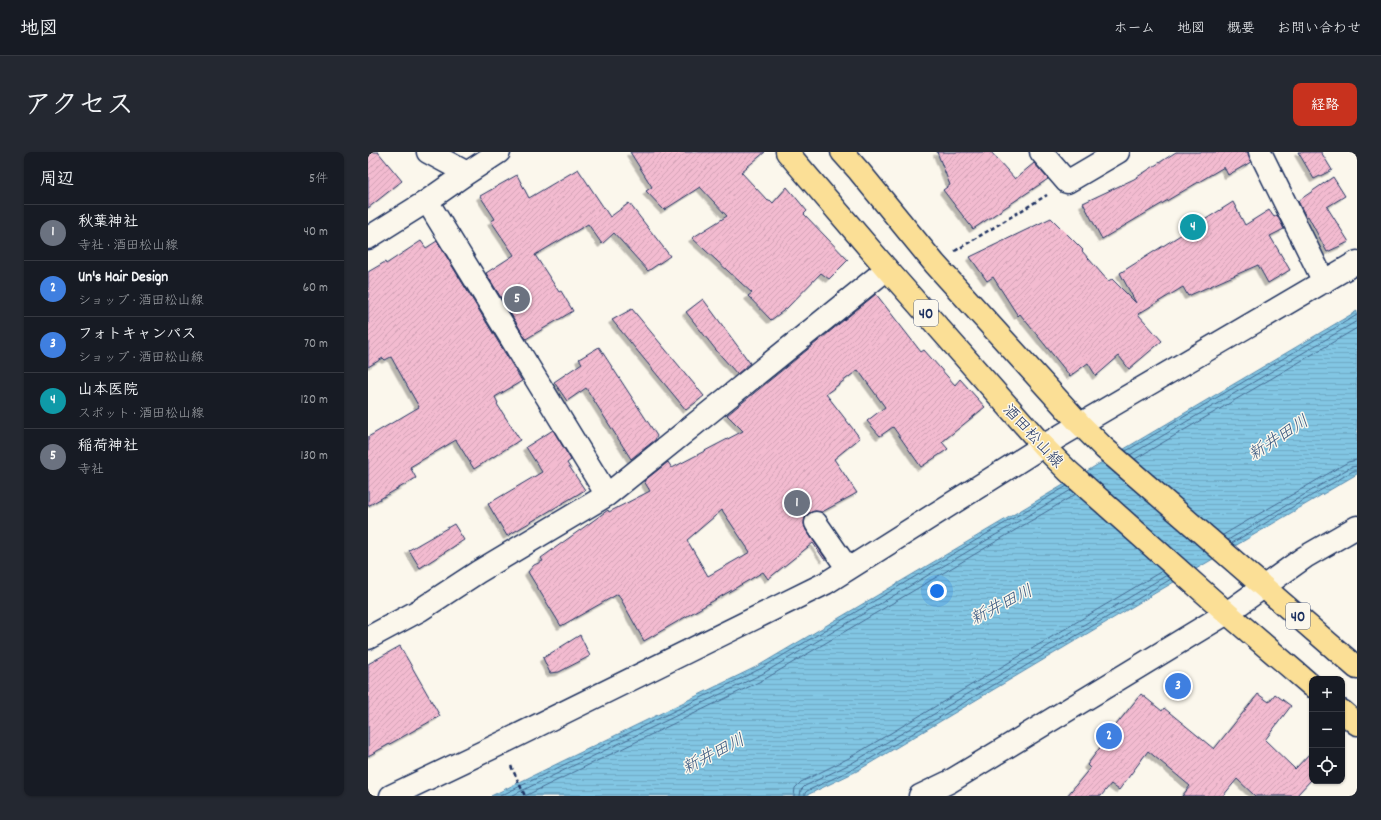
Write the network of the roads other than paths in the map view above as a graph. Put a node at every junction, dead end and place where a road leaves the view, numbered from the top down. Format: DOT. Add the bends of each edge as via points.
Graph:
graph roads {
  1 [pos="428,152"];
  2 [pos="499,152"];
  3 [pos="788,152"];
  4 [pos="842,152"];
  5 [pos="1041,152"];
  6 [pos="1118,152"];
  7 [pos="1260,152"];
  8 [pos="466,173"];
  9 [pos="427,201"];
  10 [pos="368,238"];
  11 [pos="1357,262"];
  12 [pos="887,269"];
  13 [pos="1324,282"];
  14 [pos="1080,424"];
  15 [pos="1043,446"];
  16 [pos="607,495"];
  17 [pos="816,523"];
  18 [pos="1357,527"];
  19 [pos="848,569"];
  20 [pos="1264,587"];
  21 [pos="1227,613"];
  22 [pos="368,638"];
  23 [pos="1357,668"];
  24 [pos="1309,683"];
  25 [pos="1343,712"];
  26 [pos="1357,724"];
  27 [pos="955,789"];
  28 [pos="391,796"];
  29 [pos="920,796"];
  1 -- 8 [label="street"];
  2 -- 8 [label="street"];
  3 -- 12 [label="main road, 酒田松山線 / 40"];
  4 -- 14 [label="main road, 40" via="934,264"];
  5 -- 6 [label="street" via="1068,182"];
  7 -- 13 [label="street"];
  8 -- 9 [label="street"];
  9 -- 10 [label="street"];
  9 -- 16 [label="street"];
  11 -- 13 [label="street"];
  12 -- 15 [label="main road, 酒田松山線 / 40"];
  12 -- 16 [label="street"];
  13 -- 14 [label="street"];
  14 -- 15 [label="street"];
  14 -- 20 [label="main road, 40" via="1104,448"];
  15 -- 19 [label="street"];
  15 -- 21 [label="main road, 酒田松山線 / 40"];
  16 -- 22 [label="street" via="420,610"];
  17 -- 19 [label="street"];
  18 -- 20 [label="street" via="1305,557"];
  19 -- 28 [label="street" via="826,583"];
  20 -- 21 [label="street"];
  20 -- 23 [label="main road, 40"];
  21 -- 24 [label="main road, 酒田松山線 / 40"];
  21 -- 27 [label="street"];
  25 -- 26 [label="main road"];
  27 -- 29 [label="street"];
}
